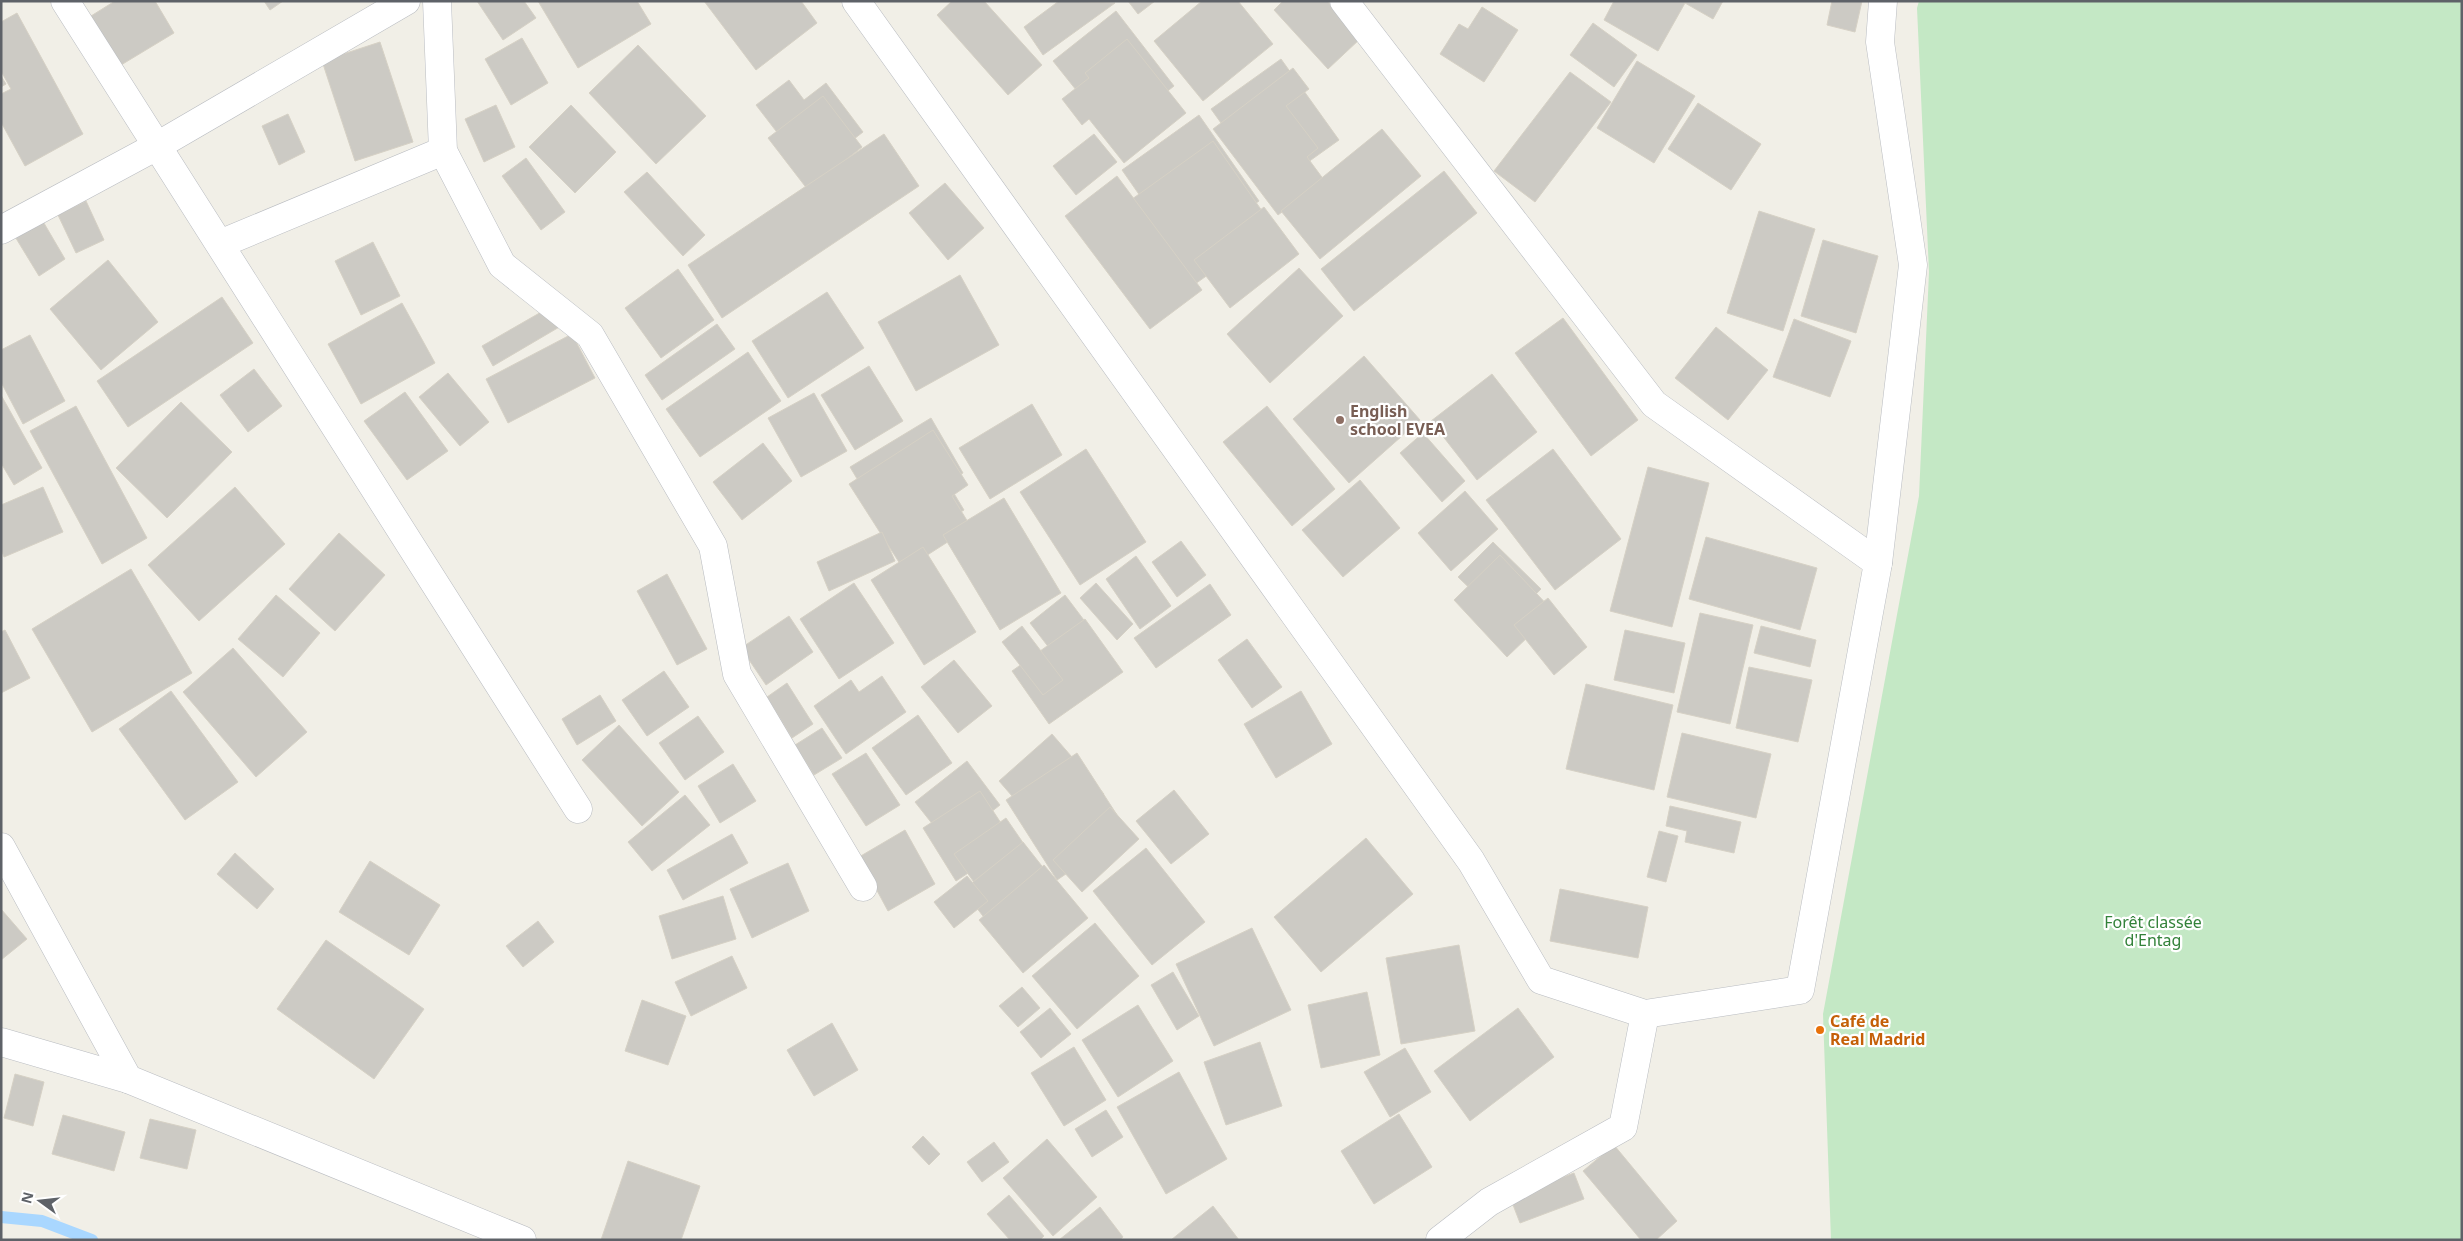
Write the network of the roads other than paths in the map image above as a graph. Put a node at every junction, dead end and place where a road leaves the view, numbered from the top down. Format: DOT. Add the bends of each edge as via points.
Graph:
graph roads {
  1 [pos="65,1"];
  2 [pos="406,1"];
  3 [pos="436,1"];
  4 [pos="856,1"];
  5 [pos="1344,1"];
  6 [pos="1883,1"];
  7 [pos="157,146"];
  8 [pos="443,151"];
  9 [pos="1,230"];
  10 [pos="220,244"];
  11 [pos="1878,563"];
  12 [pos="578,809"];
  13 [pos="1,847"];
  14 [pos="863,887"];
  15 [pos="1645,1014"];
  16 [pos="1,1042"];
  17 [pos="128,1079"];
  18 [pos="522,1240"];
  19 [pos="1440,1240"];
  1 -- 7 [label="street"];
  2 -- 7 [label="street"];
  3 -- 8 [label="street"];
  4 -- 15 [label="street" via="1471,861 1541,980"];
  5 -- 11 [label="street" via="1654,404"];
  6 -- 11 [label="street" via="1880,42 1913,265"];
  7 -- 9 [label="street"];
  7 -- 10 [label="street"];
  8 -- 10 [label="street"];
  8 -- 14 [label="street" via="502,264 590,335 713,546 737,674"];
  10 -- 12 [label="street"];
  11 -- 15 [label="street" via="1800,990"];
  13 -- 17 [label="street"];
  15 -- 19 [label="street" via="1623,1126 1489,1202"];
  16 -- 17 [label="street"];
  17 -- 18 [label="street"];
}
